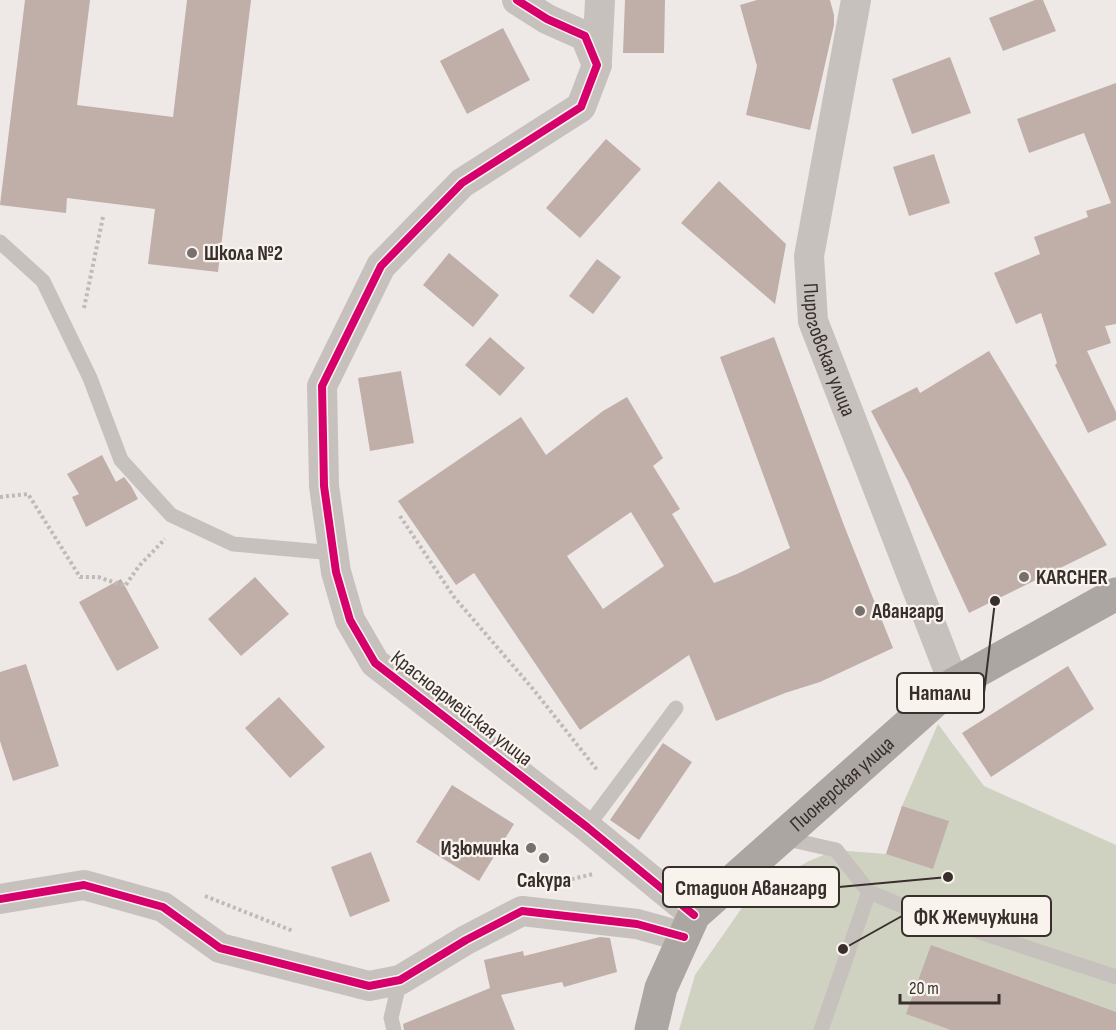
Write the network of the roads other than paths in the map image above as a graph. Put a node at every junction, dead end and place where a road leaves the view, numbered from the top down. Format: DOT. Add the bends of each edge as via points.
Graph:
graph roads {
  1 [pos="517,0"];
  2 [pos="600,0"];
  3 [pos="856,0"];
  4 [pos="597,65"];
  5 [pos="0,242"];
  6 [pos="334,553"];
  7 [pos="1116,594"];
  8 [pos="954,684"];
  9 [pos="676,708"];
  10 [pos="587,827"];
  11 [pos="780,837"];
  12 [pos="869,892"];
  13 [pos="0,899"];
  14 [pos="689,926"];
  15 [pos="1116,977"];
  16 [pos="400,980"];
  17 [pos="394,1030"];
  18 [pos="651,1030"];
  19 [pos="821,1030"];
  1 -- 4 [label="street" via="585,36"];
  2 -- 4 [label="street, Красноармейская улица"];
  3 -- 8 [label="street, Пироговская улица" via="809,256 813,321"];
  4 -- 6 [label="street, Красноармейская улица" via="581,107 462,183 381,266 322,386 324,486"];
  5 -- 6 [label="lane" via="44,281 90,378 121,460 171,515 233,544"];
  6 -- 10 [label="street, Красноармейская улица" via="350,620 375,663"];
  7 -- 8 [label="main road, Пионерская улица"];
  8 -- 11 [label="main road, Пионерская улица"];
  9 -- 10 [label="lane"];
  10 -- 14 [label="street, Красноармейская улица"];
  11 -- 12 [label="lane" via="836,850"];
  11 -- 14 [label="main road, Пионерская улица"];
  12 -- 15 [label="lane"];
  12 -- 19 [label="lane"];
  13 -- 16 [label="street" via="84,885 163,907 220,948 369,986"];
  14 -- 16 [label="street" via="522,911"];
  14 -- 18 [label="main road" via="661,988"];
  16 -- 17 [label="lane" via="391,1017"];
}
